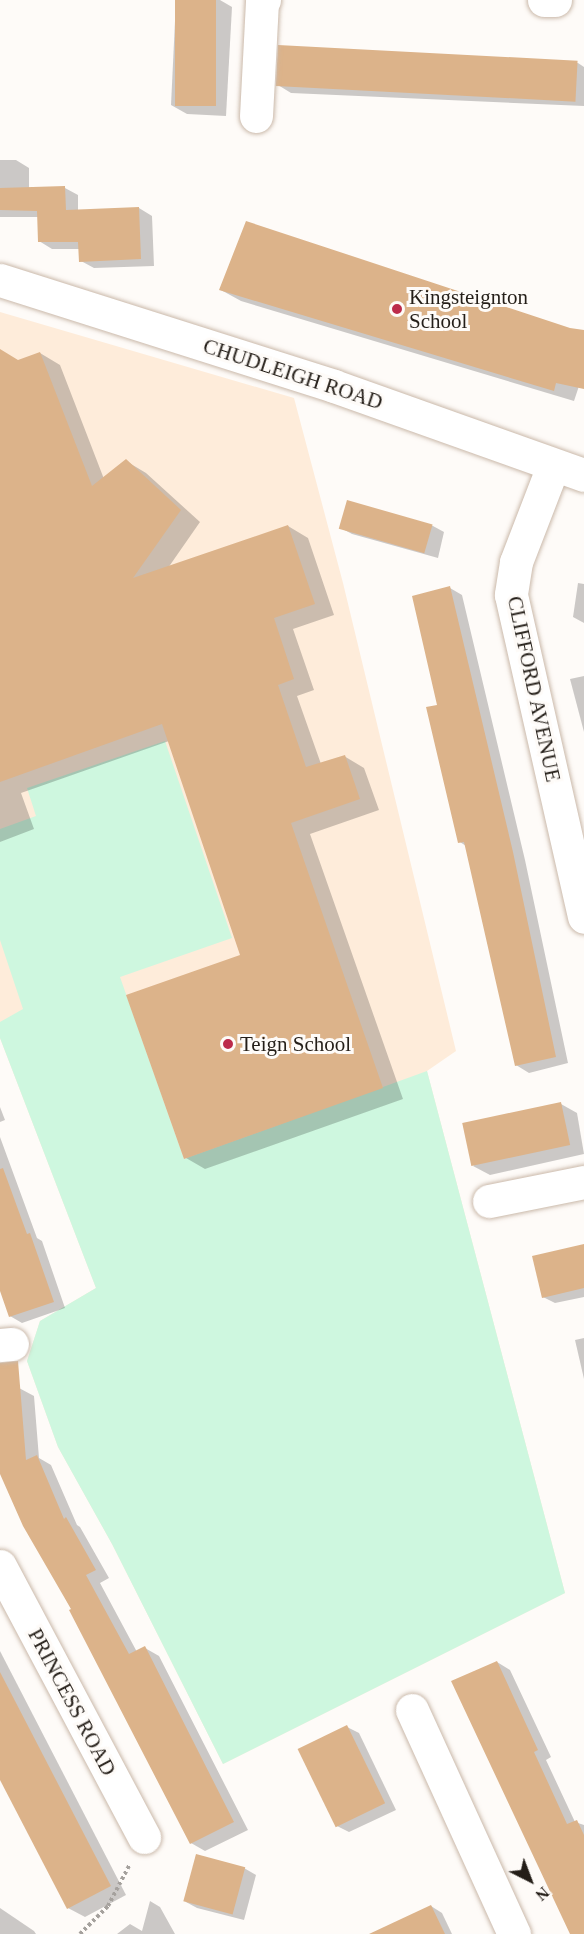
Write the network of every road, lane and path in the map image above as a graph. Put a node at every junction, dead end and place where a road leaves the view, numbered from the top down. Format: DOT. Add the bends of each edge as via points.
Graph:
graph roads {
  1 [pos="264,0"];
  2 [pos="544,0"];
  3 [pos="555,0"];
  4 [pos="256,117"];
  5 [pos="0,280"];
  6 [pos="553,466"];
  7 [pos="584,475"];
  8 [pos="584,916"];
  9 [pos="584,1182"];
  10 [pos="489,1201"];
  11 [pos="0,1566"];
  12 [pos="412,1710"];
  13 [pos="144,1837"];
  14 [pos="80,1934"];
  15 [pos="514,1934"];
  1 -- 4 [label="street"];
  2 -- 3 [label="street"];
  5 -- 6 [label="street, CHUDLEIGH ROAD" via="334,386"];
  6 -- 7 [label="street, CHUDLEIGH ROAD"];
  6 -- 8 [label="street, CLIFFORD AVENUE" via="516,562 511,595"];
  9 -- 10 [label="street"];
  11 -- 13 [label="street, PRINCESS ROAD"];
  12 -- 15 [label="street"];
  13 -- 14 [label="path" via="108,1906"];
}
